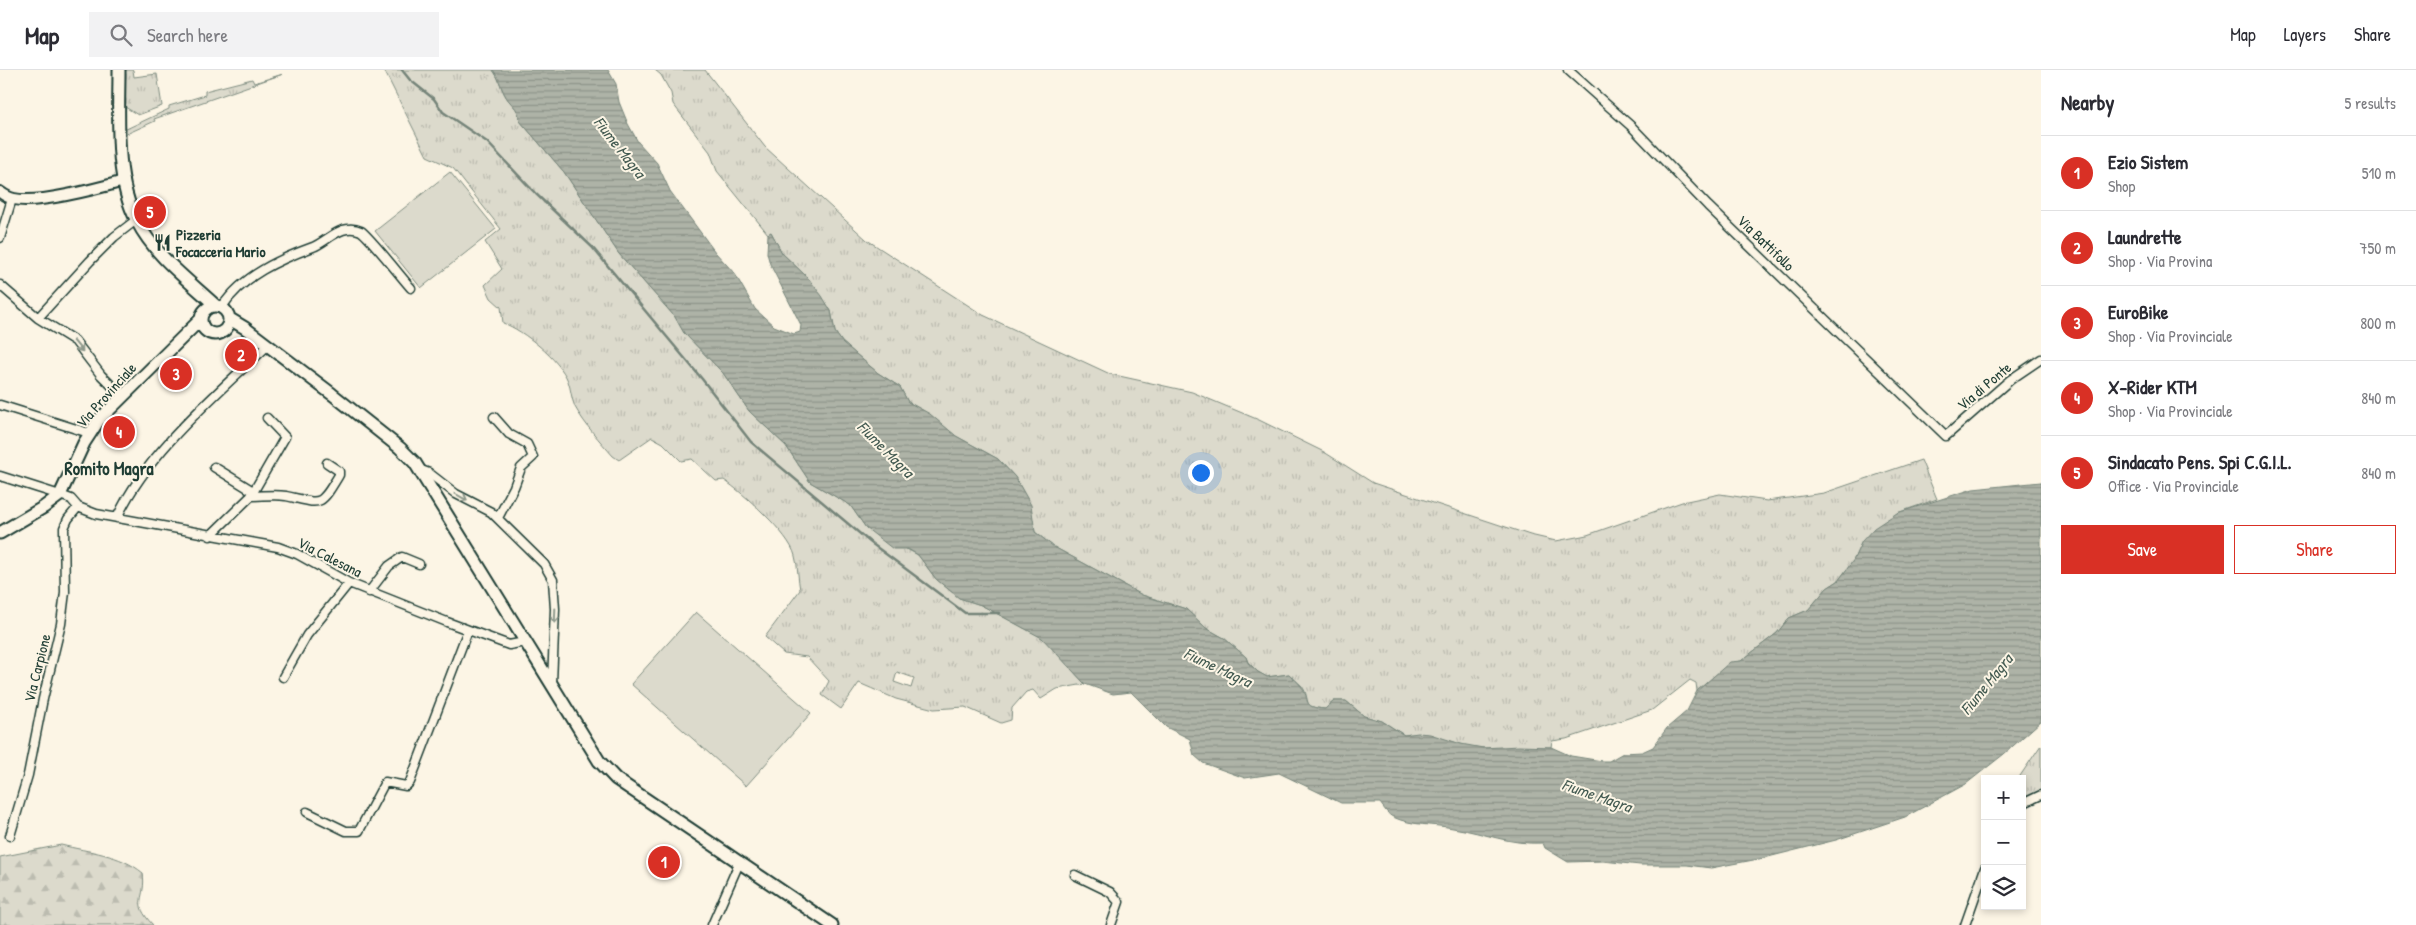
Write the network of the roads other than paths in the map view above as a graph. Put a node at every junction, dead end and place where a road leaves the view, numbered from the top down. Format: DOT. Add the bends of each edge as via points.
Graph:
graph roads {
  1 [pos="119,70"];
  2 [pos="1568,70"];
  3 [pos="124,181"];
  4 [pos="0,192"];
  5 [pos="12,199"];
  6 [pos="136,220"];
  7 [pos="0,238"];
  8 [pos="0,285"];
  9 [pos="411,288"];
  10 [pos="211,310"];
  11 [pos="38,318"];
  12 [pos="230,319"];
  13 [pos="225,330"];
  14 [pos="206,331"];
  15 [pos="252,334"];
  16 [pos="182,338"];
  17 [pos="268,345"];
  18 [pos="2041,359"];
  19 [pos="122,396"];
  20 [pos="0,405"];
  21 [pos="494,417"];
  22 [pos="267,418"];
  23 [pos="89,433"];
  24 [pos="1946,436"];
  25 [pos="327,463"];
  26 [pos="214,467"];
  27 [pos="421,470"];
  28 [pos="0,476"];
  29 [pos="252,494"];
  30 [pos="60,495"];
  31 [pos="78,508"];
  32 [pos="117,518"];
  33 [pos="498,518"];
  34 [pos="0,533"];
  35 [pos="210,536"];
  36 [pos="419,564"];
  37 [pos="349,584"];
  38 [pos="370,592"];
  39 [pos="468,630"];
  40 [pos="525,642"];
  41 [pos="283,677"];
  42 [pos="552,684"];
  43 [pos="2041,795"];
  44 [pos="2026,802"];
  45 [pos="307,812"];
  46 [pos="10,836"];
  47 [pos="740,861"];
  48 [pos="1076,875"];
  49 [pos="1981,879"];
  50 [pos="712,925"];
  51 [pos="832,925"];
  52 [pos="1111,925"];
  53 [pos="1965,925"];
  1 -- 3 [label="main road" via="119,146"];
  2 -- 24 [label="street, Via Battifollo" via="1632,128"];
  3 -- 5 [label="street" via="59,195"];
  3 -- 6 [label="main road"];
  4 -- 5 [label="street"];
  5 -- 7 [label="street"];
  6 -- 10 [label="main road" via="168,261 197,288"];
  6 -- 11 [label="street" via="114,237"];
  8 -- 11 [label="street"];
  9 -- 10 [label="street" via="362,231 349,228 313,247 282,258"];
  10 -- 12 [label="main road" via="227,312"];
  10 -- 14 [label="main road"];
  10 -- 16 [label="main road"];
  11 -- 19 [label="street, one-way" via="75,341"];
  12 -- 13 [label="main road"];
  12 -- 15 [label="main road"];
  13 -- 14 [label="main road, Via Provinciale" via="216,334"];
  13 -- 15 [label="main road, Via Provinciale"];
  14 -- 16 [label="main road, Via Provinciale"];
  15 -- 17 [label="main road"];
  16 -- 19 [label="main road, Via Provinciale"];
  17 -- 27 [label="main road" via="400,448"];
  17 -- 32 [label="street" via="150,464 128,493"];
  18 -- 24 [label="street, Via di Ponte" via="2010,380"];
  19 -- 23 [label="main road, Via Provinciale"];
  20 -- 23 [label="street"];
  21 -- 33 [label="street" via="509,434 527,444 532,457 521,468"];
  22 -- 29 [label="street" via="285,437"];
  23 -- 30 [label="main road, Via Provinciale"];
  25 -- 29 [label="street" via="339,471 327,494 318,502"];
  26 -- 29 [label="street"];
  27 -- 33 [label="street, one-way"];
  27 -- 40 [label="main road"];
  28 -- 30 [label="street, Via Calesana"];
  29 -- 35 [label="street"];
  30 -- 31 [label="street, Via Calesana" via="71,499"];
  30 -- 34 [label="main road, Via Provinciale"];
  31 -- 32 [label="street, Via Calesana"];
  31 -- 46 [label="street, Via Carpione" via="64,528 62,624 42,699 28,774"];
  32 -- 35 [label="street, Via Calesana"];
  33 -- 42 [label="street, one-way" via="544,564 552,580 555,609"];
  35 -- 37 [label="street, Via Calesana" via="278,547 297,554"];
  36 -- 38 [label="street" via="402,557 389,566"];
  37 -- 38 [label="street, Via Calesana"];
  37 -- 41 [label="street" via="307,635"];
  38 -- 39 [label="street, Via Calesana"];
  39 -- 40 [label="street, Via Calesana" via="509,644"];
  39 -- 45 [label="street" via="410,782 406,786 385,782 360,832 346,831"];
  40 -- 42 [label="main road"];
  42 -- 47 [label="main road" via="599,761 616,779"];
  43 -- 44 [label="street"];
  47 -- 50 [label="street"];
  47 -- 51 [label="main road"];
  48 -- 52 [label="street" via="1110,892 1119,902"];
  49 -- 53 [label="street"];
}
